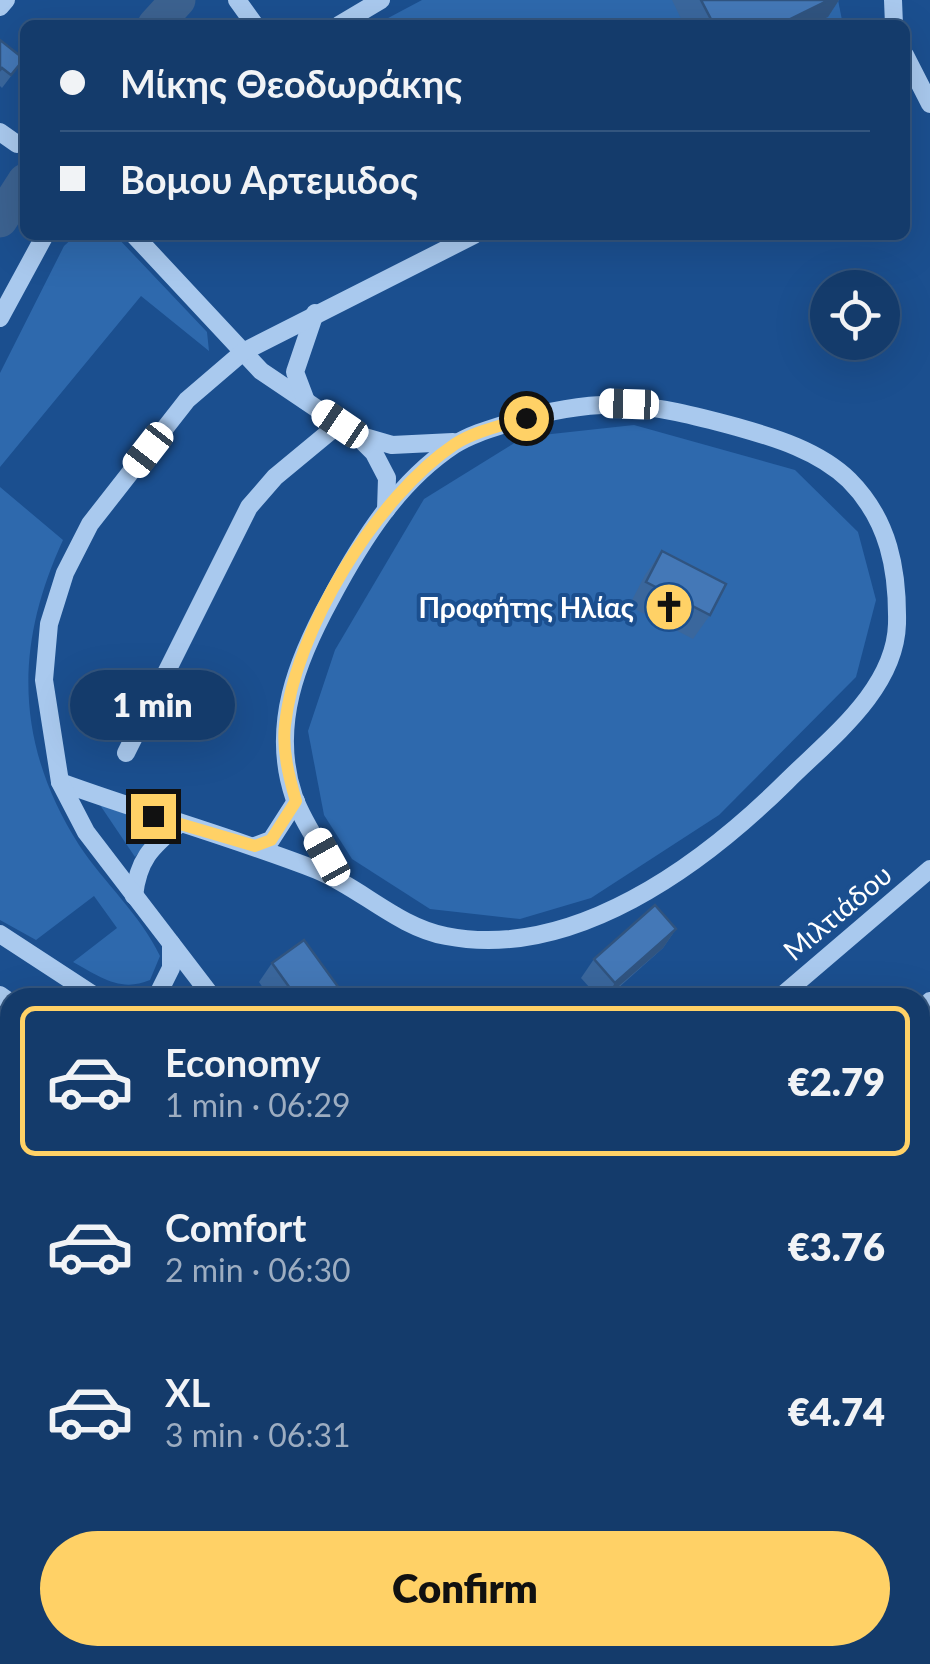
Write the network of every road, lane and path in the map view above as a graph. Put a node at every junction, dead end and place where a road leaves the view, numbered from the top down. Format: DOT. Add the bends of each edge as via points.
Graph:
graph roads {
  1 [pos="6,0"];
  2 [pos="381,0"];
  3 [pos="0,8"];
  4 [pos="347,20"];
  5 [pos="910,65"];
  6 [pos="930,104"];
  7 [pos="0,132"];
  8 [pos="17,144"];
  9 [pos="42,240"];
  10 [pos="139,240"];
  11 [pos="464,240"];
  12 [pos="315,313"];
  13 [pos="0,318"];
  14 [pos="242,352"];
  15 [pos="306,402"];
  16 [pos="348,430"];
  17 [pos="458,442"];
  18 [pos="386,510"];
  19 [pos="126,753"];
  20 [pos="60,782"];
  21 [pos="296,801"];
  22 [pos="178,825"];
  23 [pos="255,846"];
  24 [pos="930,869"];
  25 [pos="340,879"];
  26 [pos="134,896"];
  27 [pos="0,934"];
  28 [pos="171,943"];
  29 [pos="83,988"];
  30 [pos="161,988"];
  31 [pos="205,988"];
  32 [pos="791,988"];
  1 -- 3 [label="street"];
  2 -- 4 [label="street"];
  5 -- 6 [label="street"];
  7 -- 8 [label="street"];
  9 -- 13 [label="street"];
  10 -- 14 [label="street"];
  11 -- 12 [label="street"];
  12 -- 14 [label="street"];
  12 -- 15 [label="street" via="295,372"];
  14 -- 15 [label="street"];
  14 -- 20 [label="street" via="186,400 90,524 65,574 49,624 44,680"];
  15 -- 16 [label="street"];
  16 -- 17 [label="street" via="392,445"];
  16 -- 18 [label="street" via="374,453 387,478"];
  16 -- 19 [label="street" via="275,477 249,507"];
  17 -- 18 [label="street"];
  17 -- 25 [label="street" via="551,410 654,404 814,454 848,480 878,518 893,556 896,638 877,686 818,751 718,845 631,900 535,934 483,939 444,936 412,923"];
  18 -- 21 [label="street" via="308,641 290,692 284,730"];
  20 -- 22 [label="street"];
  20 -- 26 [label="street" via="86,832"];
  21 -- 23 [label="street" via="271,840"];
  21 -- 25 [label="street"];
  22 -- 23 [label="street"];
  22 -- 26 [label="street" via="138,866"];
  23 -- 25 [label="street"];
  24 -- 32 [label="street, Μιλτιάδου"];
  26 -- 28 [label="street"];
  27 -- 29 [label="street"];
  28 -- 30 [label="street" via="171,968"];
  28 -- 31 [label="street"];
}
